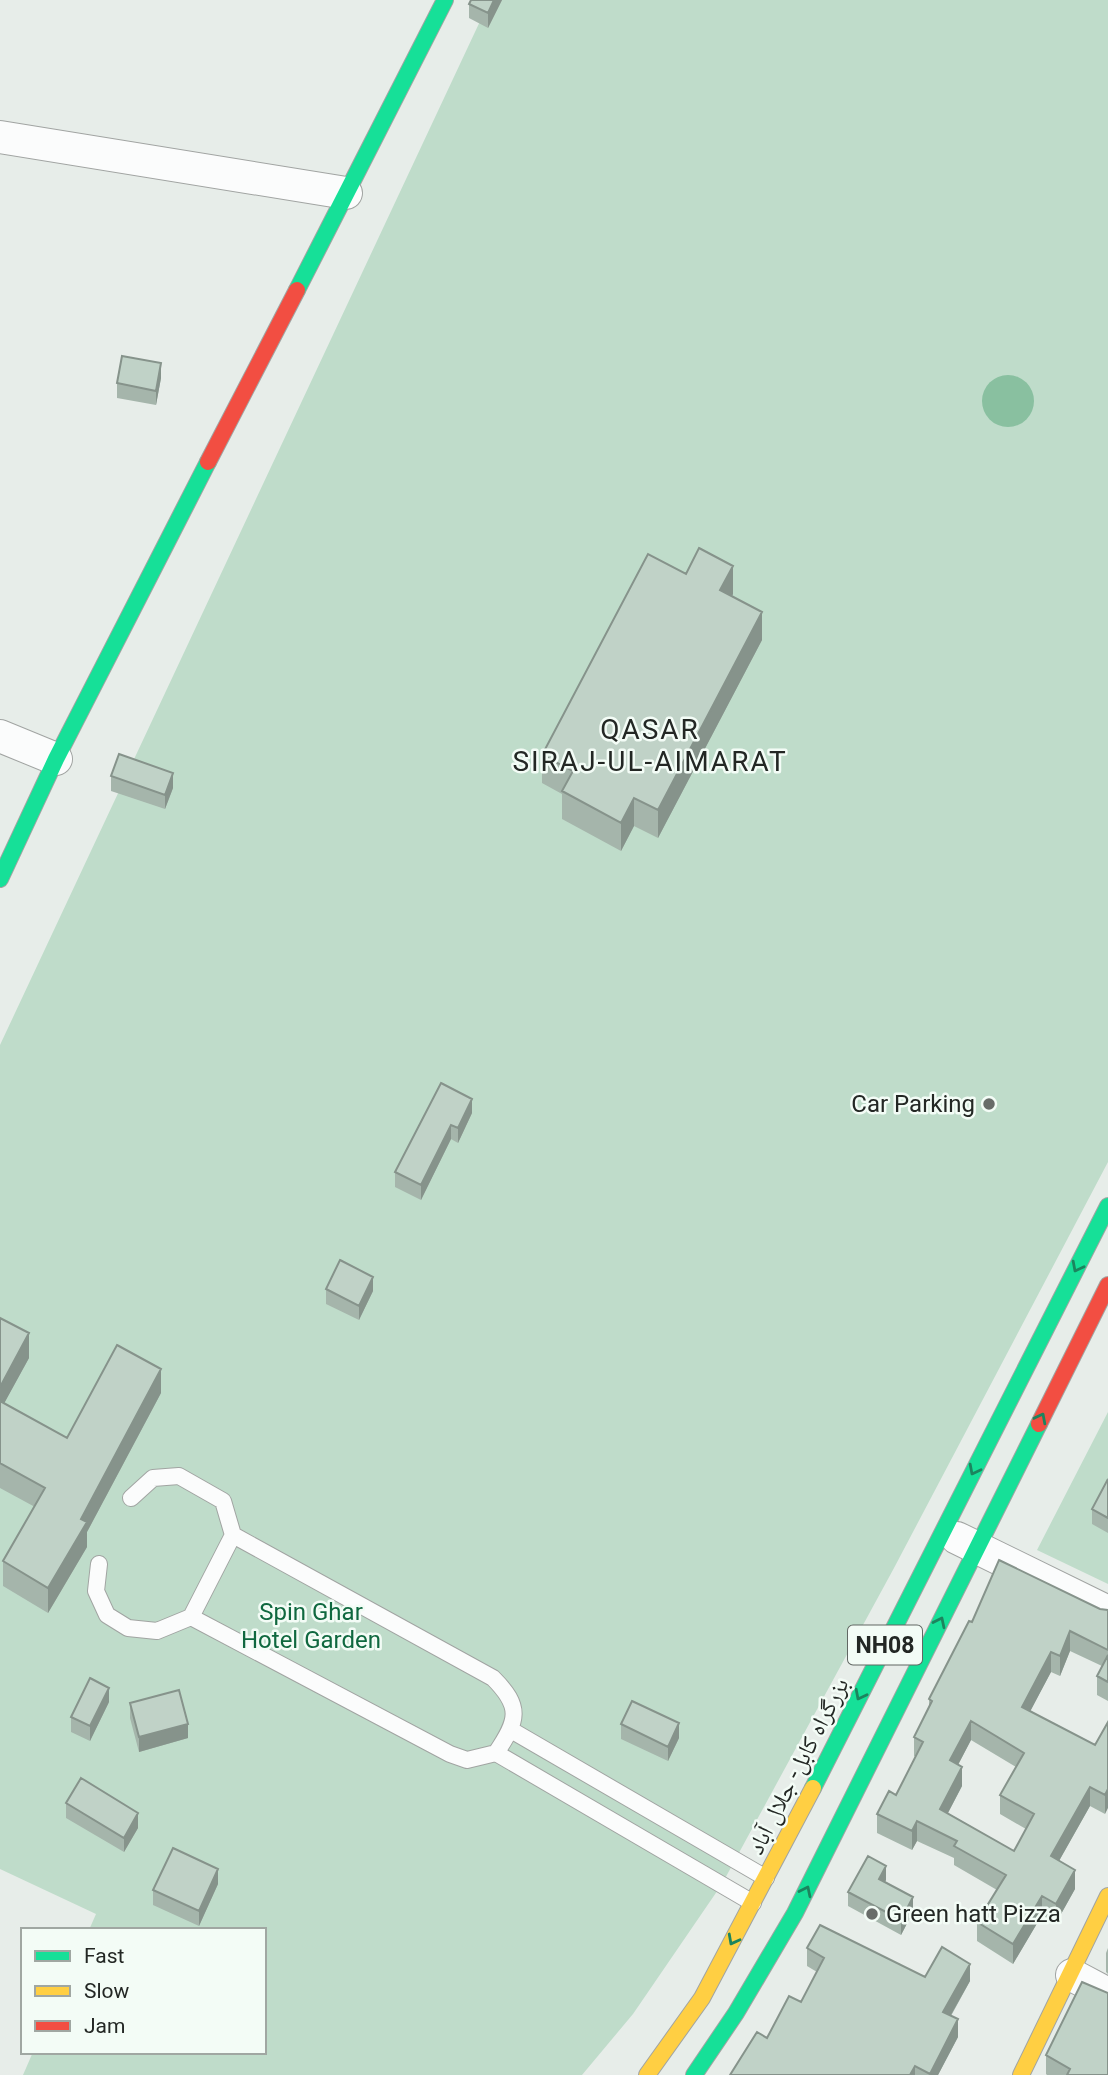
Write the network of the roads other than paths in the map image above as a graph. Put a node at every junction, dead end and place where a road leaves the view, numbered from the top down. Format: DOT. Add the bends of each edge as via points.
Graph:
graph roads {
  1 [pos="445,0"];
  2 [pos="0,137"];
  3 [pos="346,193"];
  4 [pos="0,736"];
  5 [pos="56,759"];
  6 [pos="0,879"];
  7 [pos="1108,1206"];
  8 [pos="1108,1285"];
  9 [pos="131,1498"];
  10 [pos="943,1532"];
  11 [pos="233,1535"];
  12 [pos="977,1547"];
  13 [pos="99,1564"];
  14 [pos="1108,1612"];
  15 [pos="191,1617"];
  16 [pos="511,1730"];
  17 [pos="496,1753"];
  18 [pos="767,1878"];
  19 [pos="1108,1896"];
  20 [pos="753,1903"];
  21 [pos="1072,1975"];
  22 [pos="1108,1994"];
  23 [pos="647,2075"];
  24 [pos="694,2075"];
  25 [pos="1021,2075"];
  1 -- 3 [label="main road"];
  2 -- 3 [label="street"];
  3 -- 5 [label="main road"];
  4 -- 5 [label="street"];
  5 -- 6 [label="main road"];
  7 -- 10 [label="main road, بزرگراه کابل- جلال آباد / NH08, one-way"];
  12 -- 8 [label="main road, NH08, one-way"];
  9 -- 11 [label="lane" via="153,1478 179,1476 223,1501"];
  10 -- 12 [label="street"];
  10 -- 18 [label="main road, بزرگراه کابل- جلال آباد / NH08, one-way"];
  11 -- 15 [label="lane"];
  11 -- 16 [label="lane" via="492,1678 511,1696 515,1711"];
  12 -- 14 [label="street"];
  24 -- 12 [label="main road, NH08, one-way" via="795,1913"];
  13 -- 15 [label="lane" via="96,1591 107,1615 128,1628 158,1631"];
  15 -- 17 [label="lane" via="450,1754 467,1760"];
  16 -- 17 [label="lane"];
  16 -- 18 [label="lane"];
  17 -- 20 [label="lane"];
  18 -- 20 [label="main road, بزرگراه کابل- جلال آباد / NH08"];
  19 -- 21 [label="main road"];
  20 -- 23 [label="main road, بزرگراه کابل- جلال آباد / NH08, one-way" via="702,1998"];
  21 -- 22 [label="street"];
  21 -- 25 [label="main road"];
}
